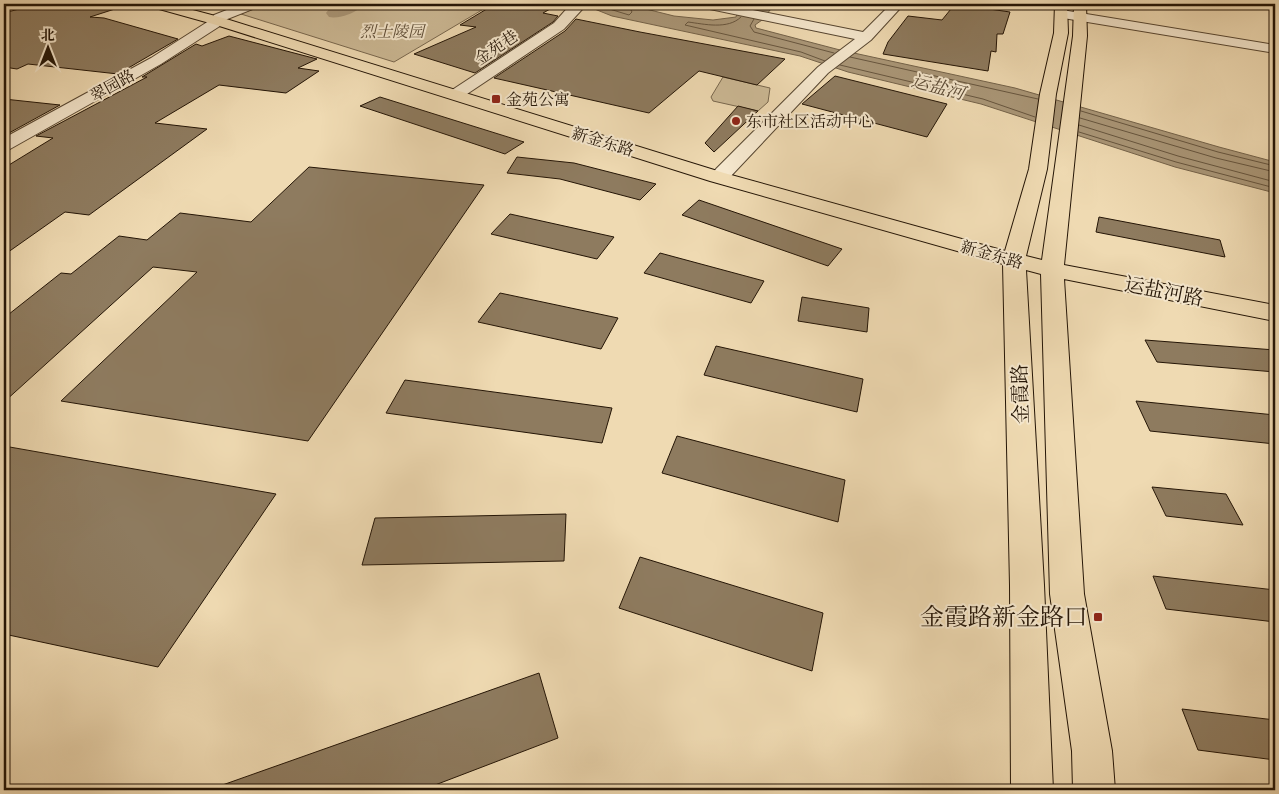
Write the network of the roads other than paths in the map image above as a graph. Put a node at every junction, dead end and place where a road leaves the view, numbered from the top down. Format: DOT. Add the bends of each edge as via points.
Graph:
graph roads {
  1 [pos="14,4"];
  2 [pos="156,4"];
  3 [pos="170,4"];
  4 [pos="253,4"];
  5 [pos="898,4"];
  6 [pos="578,5"];
  7 [pos="710,5"];
  8 [pos="4,7"];
  9 [pos="1061,8"];
  10 [pos="1080,10"];
  11 [pos="218,19"];
  12 [pos="866,37"];
  13 [pos="1275,43"];
  14 [pos="1275,49"];
  15 [pos="458,93"];
  16 [pos="4,145"];
  17 [pos="723,173"];
  18 [pos="1016,253"];
  19 [pos="1053,263"];
  20 [pos="1275,299"];
  21 [pos="1275,313"];
  22 [pos="1092,789"];
  23 [pos="1032,790"];
  1 -- 8 [label="street"];
  2 -- 11 [label="main road, 新金东路"];
  3 -- 11 [label="main road, 新金东路"];
  4 -- 11 [label="street, 翠园路"];
  5 -- 12 [label="street"];
  6 -- 15 [label="street, 金苑巷" via="559,26"];
  7 -- 12 [label="street"];
  9 -- 10 [label="street"];
  9 -- 18 [label="main road, 金霞路" via="1061,33 1048,94 1038,169"];
  10 -- 13 [label="street"];
  10 -- 14 [label="street"];
  10 -- 19 [label="main road, 金霞路" via="1080,36"];
  11 -- 15 [label="main road, 新金东路"];
  11 -- 16 [label="street, 翠园路" via="164,57"];
  12 -- 17 [label="street" via="827,68"];
  15 -- 17 [label="main road, 新金东路"];
  15 -- 18 [label="main road, 新金东路" via="717,177"];
  17 -- 18 [label="main road, 新金东路"];
  18 -- 19 [label="main road, 新金东路"];
  18 -- 23 [label="main road, 金霞路"];
  19 -- 20 [label="main road, 运盐河路"];
  19 -- 21 [label="main road, 运盐河路"];
  19 -- 22 [label="main road, 金霞路" via="1067,594 1092,751"];
}
